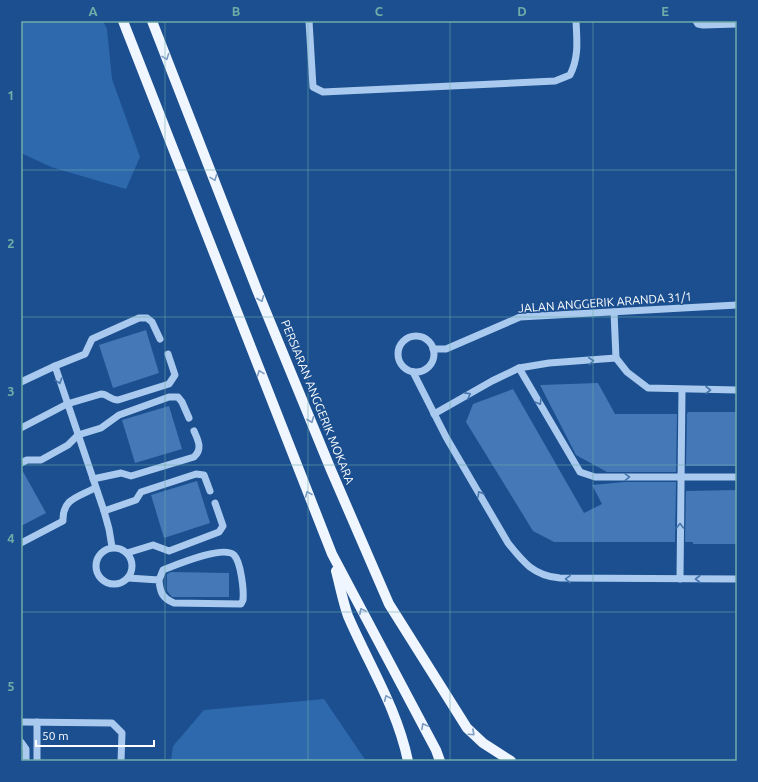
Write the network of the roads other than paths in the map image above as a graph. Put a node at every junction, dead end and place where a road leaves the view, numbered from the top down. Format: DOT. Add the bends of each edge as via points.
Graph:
graph roads {
  1 [pos="123,21"];
  2 [pos="152,21"];
  3 [pos="310,21"];
  4 [pos="576,21"];
  5 [pos="696,21"];
  6 [pos="737,24"];
  7 [pos="737,305"];
  8 [pos="614,312"];
  9 [pos="160,339"];
  10 [pos="433,350"];
  11 [pos="168,354"];
  12 [pos="616,358"];
  13 [pos="55,366"];
  14 [pos="519,368"];
  15 [pos="413,372"];
  16 [pos="21,382"];
  17 [pos="682,390"];
  18 [pos="737,390"];
  19 [pos="67,404"];
  20 [pos="434,414"];
  21 [pos="189,418"];
  22 [pos="21,428"];
  23 [pos="194,431"];
  24 [pos="78,435"];
  25 [pos="21,463"];
  26 [pos="680,476"];
  27 [pos="737,477"];
  28 [pos="93,479"];
  29 [pos="95,488"];
  30 [pos="210,491"];
  31 [pos="215,502"];
  32 [pos="104,511"];
  33 [pos="21,543"];
  34 [pos="112,547"];
  35 [pos="127,553"];
  36 [pos="332,554"];
  37 [pos="128,578"];
  38 [pos="680,579"];
  39 [pos="737,579"];
  40 [pos="159,580"];
  41 [pos="21,722"];
  42 [pos="37,722"];
  43 [pos="21,742"];
  44 [pos="26,761"];
  45 [pos="37,761"];
  46 [pos="121,761"];
  47 [pos="408,761"];
  48 [pos="440,761"];
  49 [pos="511,761"];
  36 -- 1 [label="main road, one-way"];
  2 -- 49 [label="main road, PERSIARAN ANGGERIK MOKARA, one-way" via="257,290 389,604 467,728 483,743"];
  3 -- 4 [label="street" via="313,87 323,92 555,81 570,75 576,64"];
  5 -- 6 [label="street" via="703,25"];
  7 -- 8 [label="street, JALAN ANGGERIK ARANDA 31/1"];
  8 -- 10 [label="street, JALAN ANGGERIK ARANDA 31/1" via="520,317 446,349"];
  8 -- 12 [label="street"];
  9 -- 13 [label="street" via="148,318 139,318 92,339 84,354"];
  10 -- 15 [label="street" via="429,366 419,372"];
  10 -- 15 [label="street" via="426,340 421,338 410,338 401,345 398,356 400,362 407,370"];
  11 -- 19 [label="street" via="175,375 169,384 118,400 101,394"];
  14 -- 12 [label="street, one-way"];
  12 -- 17 [label="street" via="627,372 648,388"];
  13 -- 16 [label="street"];
  13 -- 19 [label="street, one-way"];
  20 -- 14 [label="street, one-way"];
  14 -- 26 [label="street, one-way" via="580,472 595,478"];
  15 -- 20 [label="street"];
  17 -- 18 [label="street, one-way"];
  17 -- 26 [label="street"];
  19 -- 22 [label="street"];
  19 -- 24 [label="street"];
  38 -- 20 [label="street, one-way" via="560,578 547,577 532,569 520,559 508,543"];
  21 -- 24 [label="street" via="178,397 169,397 119,415 100,428"];
  23 -- 28 [label="street" via="199,449 194,457 132,476 121,473"];
  24 -- 25 [label="street" via="68,445 41,460 27,460"];
  24 -- 28 [label="street"];
  26 -- 27 [label="street"];
  38 -- 26 [label="street, one-way"];
  28 -- 29 [label="street"];
  29 -- 32 [label="street"];
  29 -- 33 [label="street" via="66,503 62,511 63,521"];
  30 -- 32 [label="street" via="204,475 196,474 141,492 136,500"];
  31 -- 35 [label="street" via="223,526 219,532 169,550 153,545"];
  32 -- 34 [label="street"];
  34 -- 35 [label="street"];
  34 -- 37 [label="street" via="105,549 96,560 97,574 101,580 115,584"];
  35 -- 37 [label="street" via="132,568"];
  47 -- 36 [label="main road, one-way" via="404,739 396,719 348,615"];
  48 -- 36 [label="main road, one-way"];
  37 -- 40 [label="street"];
  39 -- 38 [label="street, one-way"];
  40 -- 40 [label="street" via="163,570 198,558 227,552 234,556 239,566 243,600 241,604 174,603 166,600 160,593"];
  41 -- 42 [label="street"];
  42 -- 45 [label="street"];
  42 -- 46 [label="street" via="112,723 122,733"];
  43 -- 44 [label="street" via="26,749"];
}
